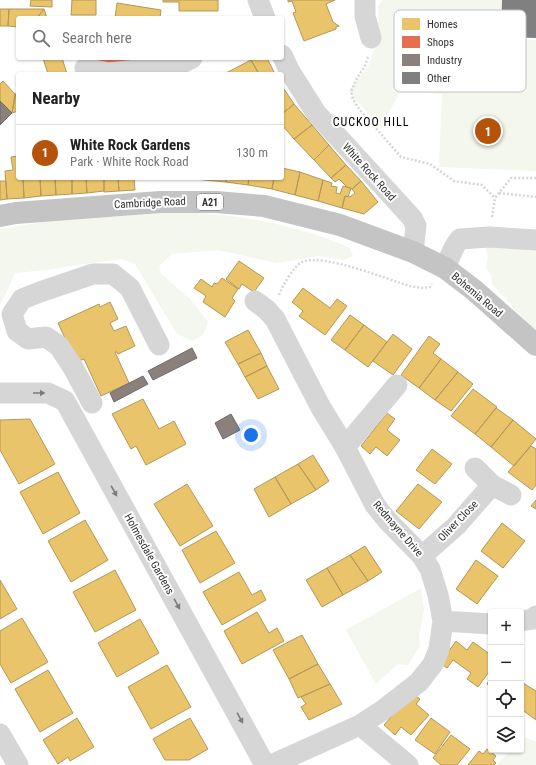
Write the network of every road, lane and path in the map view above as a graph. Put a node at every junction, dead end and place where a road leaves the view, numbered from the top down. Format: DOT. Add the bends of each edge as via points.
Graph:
graph roads {
  1 [pos="258,0"];
  2 [pos="365,0"];
  3 [pos="264,16"];
  4 [pos="371,38"];
  5 [pos="284,59"];
  6 [pos="182,63"];
  7 [pos="85,68"];
  8 [pos="103,72"];
  9 [pos="118,72"];
  10 [pos="536,178"];
  11 [pos="499,193"];
  12 [pos="536,197"];
  13 [pos="495,198"];
  14 [pos="0,216"];
  15 [pos="489,238"];
  16 [pos="536,240"];
  17 [pos="414,252"];
  18 [pos="445,268"];
  19 [pos="255,301"];
  20 [pos="275,319"];
  21 [pos="159,345"];
  22 [pos="536,345"];
  23 [pos="397,385"];
  24 [pos="0,393"];
  25 [pos="92,403"];
  26 [pos="345,447"];
  27 [pos="475,468"];
  28 [pos="492,485"];
  29 [pos="511,495"];
  30 [pos="422,556"];
  31 [pos="536,616"];
  32 [pos="524,620"];
  33 [pos="442,621"];
  34 [pos="488,624"];
  35 [pos="360,725"];
  36 [pos="0,734"];
  37 [pos="18,765"];
  38 [pos="265,765"];
  39 [pos="270,765"];
  40 [pos="408,765"];
  1 -- 3 [label="street"];
  2 -- 4 [label="street" via="365,16"];
  4 -- 13 [label="path" via="365,66 351,92 359,109 401,157 430,164 454,181 482,185"];
  5 -- 17 [label="street, White Rock Road" via="316,113 412,218 416,226"];
  6 -- 9 [label="street"];
  7 -- 8 [label="street"];
  10 -- 11 [label="path" via="511,178"];
  11 -- 12 [label="path"];
  11 -- 13 [label="path"];
  13 -- 15 [label="path"];
  14 -- 17 [label="highway, Cambridge Road / A21" via="144,202 223,202 264,206 340,225"];
  15 -- 16 [label="street"];
  15 -- 18 [label="street" via="460,239"];
  17 -- 18 [label="highway, Bohemia Road / A21"];
  18 -- 20 [label="path" via="430,287 422,288 341,264 310,260 300,262 279,293"];
  18 -- 22 [label="highway, Bohemia Road / A21"];
  19 -- 20 [label="street, Redmayne Drive"];
  20 -- 26 [label="street, Redmayne Drive" via="320,406"];
  21 -- 25 [label="street" via="130,288 113,274 93,274 22,299 12,314 17,331 28,339 46,336 59,346"];
  23 -- 26 [label="street"];
  24 -- 38 [label="street, Holmesdale Gardens, one-way" via="48,393 65,401"];
  26 -- 30 [label="street, Redmayne Drive" via="375,505"];
  27 -- 28 [label="street"];
  28 -- 29 [label="street"];
  28 -- 30 [label="street, Oliver Close" via="456,526"];
  30 -- 33 [label="street, Redmayne Drive" via="430,569 438,595"];
  31 -- 32 [label="street"];
  33 -- 34 [label="street"];
  33 -- 35 [label="street, Redmayne Drive" via="439,650 433,664 419,682"];
  35 -- 39 [label="street, Redmayne Drive"];
  35 -- 40 [label="street"];
  36 -- 37 [label="street"];
}
